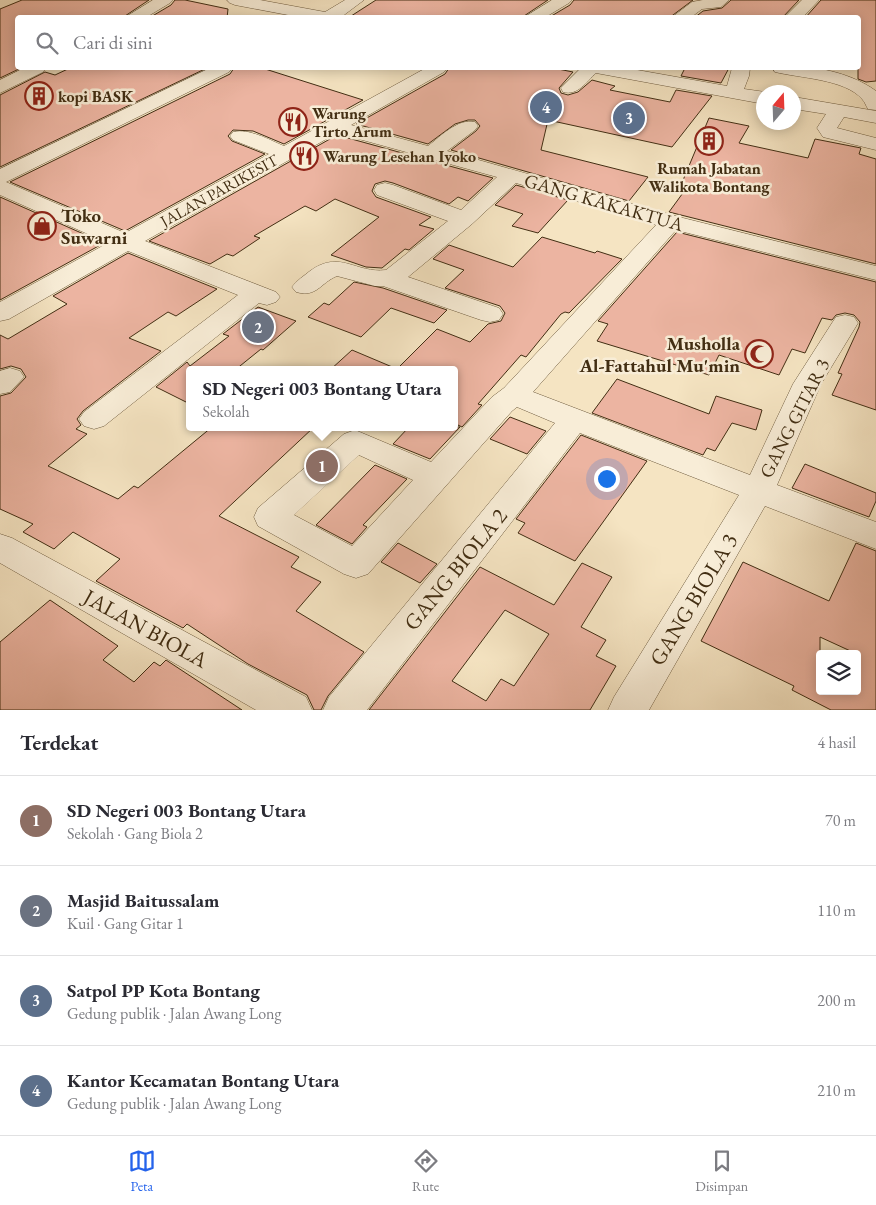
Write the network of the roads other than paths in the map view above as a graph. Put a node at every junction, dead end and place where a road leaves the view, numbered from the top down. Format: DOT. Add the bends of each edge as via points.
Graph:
graph roads {
  1 [pos="165,0"];
  2 [pos="235,0"];
  3 [pos="342,0"];
  4 [pos="356,0"];
  5 [pos="564,0"];
  6 [pos="721,0"];
  7 [pos="811,0"];
  8 [pos="138,15"];
  9 [pos="312,15"];
  10 [pos="319,15"];
  11 [pos="319,15"];
  12 [pos="536,15"];
  13 [pos="683,15"];
  14 [pos="795,15"];
  15 [pos="33,70"];
  16 [pos="219,70"];
  17 [pos="434,70"];
  18 [pos="589,70"];
  19 [pos="610,70"];
  20 [pos="741,70"];
  21 [pos="790,70"];
  22 [pos="667,80"];
  23 [pos="0,87"];
  24 [pos="570,88"];
  25 [pos="733,92"];
  26 [pos="654,96"];
  27 [pos="756,96"];
  28 [pos="801,104"];
  29 [pos="838,111"];
  30 [pos="875,111"];
  31 [pos="334,126"];
  32 [pos="468,126"];
  33 [pos="240,136"];
  34 [pos="876,144"];
  35 [pos="431,152"];
  36 [pos="285,153"];
  37 [pos="512,175"];
  38 [pos="0,177"];
  39 [pos="0,187"];
  40 [pos="385,190"];
  41 [pos="464,219"];
  42 [pos="671,222"];
  43 [pos="126,242"];
  44 [pos="876,273"];
  45 [pos="388,279"];
  46 [pos="306,287"];
  47 [pos="0,313"];
  48 [pos="490,314"];
  49 [pos="845,323"];
  50 [pos="510,398"];
  51 [pos="94,419"];
  52 [pos="571,424"];
  53 [pos="435,477"];
  54 [pos="754,496"];
  55 [pos="876,536"];
  56 [pos="0,547"];
  57 [pos="276,706"];
  58 [pos="343,710"];
  59 [pos="628,710"];
  1 -- 8 [label="street"];
  2 -- 9 [label="street"];
  3 -- 10 [label="street"];
  4 -- 11 [label="street"];
  5 -- 12 [label="street"];
  6 -- 13 [label="street" via="715,4 698,5"];
  7 -- 14 [label="street"];
  15 -- 23 [label="street"];
  16 -- 38 [label="street"];
  17 -- 31 [label="street, JALAN PARIKESIT"];
  18 -- 24 [label="street"];
  19 -- 22 [label="street"];
  20 -- 25 [label="street"];
  21 -- 30 [label="street" via="847,82 870,95"];
  22 -- 25 [label="street"];
  22 -- 26 [label="street"];
  25 -- 27 [label="street"];
  28 -- 29 [label="street"];
  29 -- 30 [label="street"];
  29 -- 34 [label="street" via="827,128 830,134"];
  31 -- 35 [label="street, GANG KAKAKTUA"];
  31 -- 36 [label="street, JALAN PARIKESIT"];
  32 -- 35 [label="street"];
  33 -- 36 [label="street"];
  35 -- 37 [label="street, GANG KAKAKTUA"];
  36 -- 43 [label="street, JALAN PARIKESIT"];
  37 -- 41 [label="street"];
  37 -- 42 [label="street, GANG KAKAKTUA"];
  39 -- 43 [label="street"];
  40 -- 41 [label="street"];
  41 -- 45 [label="street"];
  42 -- 44 [label="street, GANG KAKAKTUA"];
  42 -- 50 [label="street"];
  43 -- 47 [label="street, JALAN PARIKESIT"];
  43 -- 51 [label="street" via="262,295"];
  45 -- 46 [label="street" via="368,278 336,268 325,272"];
  45 -- 48 [label="street"];
  49 -- 54 [label="street, GANG GITAR 3" via="807,384"];
  50 -- 52 [label="street"];
  50 -- 53 [label="street"];
  52 -- 54 [label="street"];
  52 -- 58 [label="street, GANG BIOLA 2"];
  53 -- 53 [label="street" via="356,564 270,517 356,442"];
  54 -- 55 [label="street"];
  54 -- 59 [label="street, GANG BIOLA 3"];
  56 -- 57 [label="street, JALAN BIOLA"];
}
